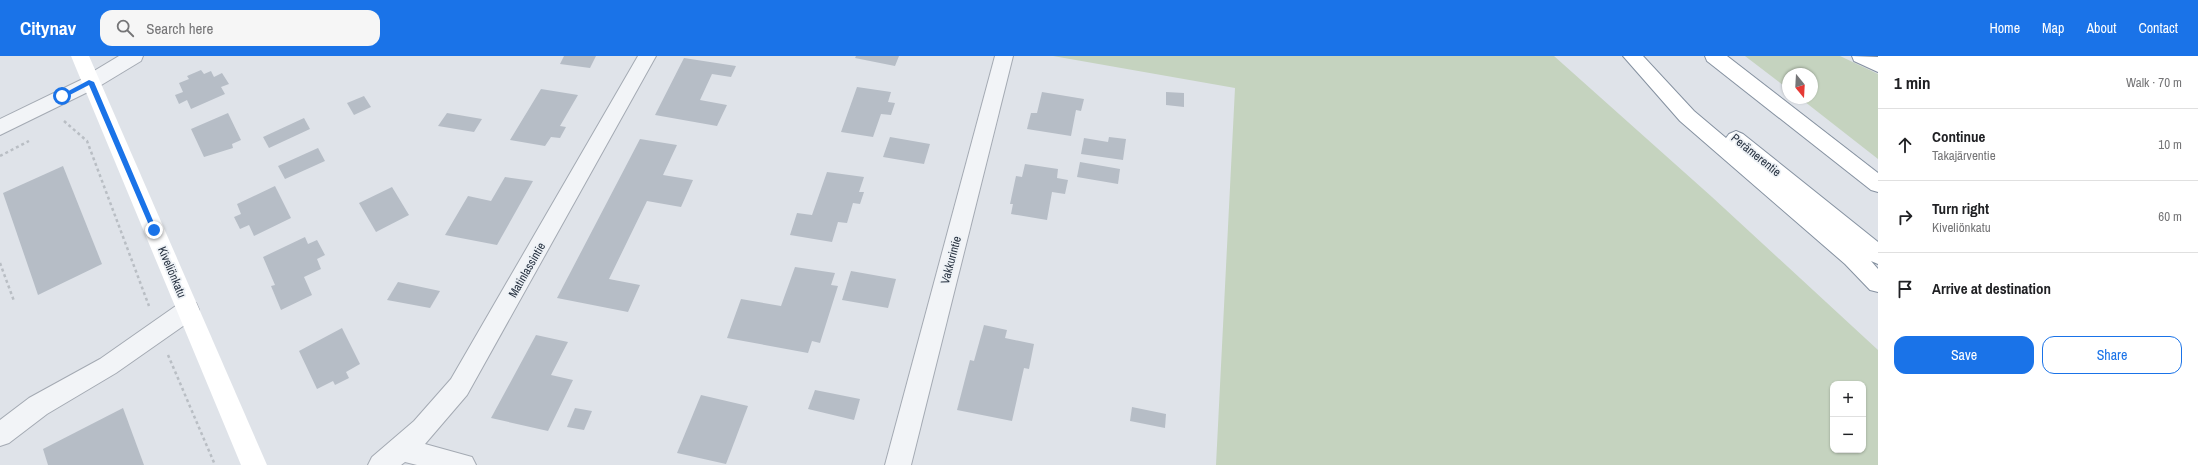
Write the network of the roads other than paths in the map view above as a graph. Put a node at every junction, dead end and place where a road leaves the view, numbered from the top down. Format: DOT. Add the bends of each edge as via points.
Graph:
graph roads {
  1 [pos="80,56"];
  2 [pos="134,56"];
  3 [pos="647,56"];
  4 [pos="1004,56"];
  5 [pos="1633,56"];
  6 [pos="1714,56"];
  7 [pos="1860,56"];
  8 [pos="1878,65"];
  9 [pos="91,82"];
  10 [pos="0,128"];
  11 [pos="1878,184"];
  12 [pos="1878,255"];
  13 [pos="1878,283"];
  14 [pos="188,310"];
  15 [pos="0,435"];
  16 [pos="402,450"];
  17 [pos="254,465"];
  18 [pos="381,465"];
  19 [pos="463,465"];
  20 [pos="898,465"];
  1 -- 9 [label="main road, Kiveliönkatu"];
  2 -- 9 [label="street"];
  3 -- 16 [label="street, Matinlassintie" via="471,368 441,410"];
  4 -- 20 [label="street, Vakkurintie"];
  5 -- 12 [label="main road, Perämerentie"];
  5 -- 13 [label="main road" via="1688,116 1853,258"];
  6 -- 11 [label="main road"];
  7 -- 8 [label="main road"];
  9 -- 10 [label="street"];
  9 -- 14 [label="main road, Kiveliönkatu"];
  14 -- 15 [label="street" via="108,366 38,406"];
  14 -- 17 [label="main road, Kiveliönkatu"];
  16 -- 18 [label="street, Matinlassintie"];
  16 -- 19 [label="street"];
}
